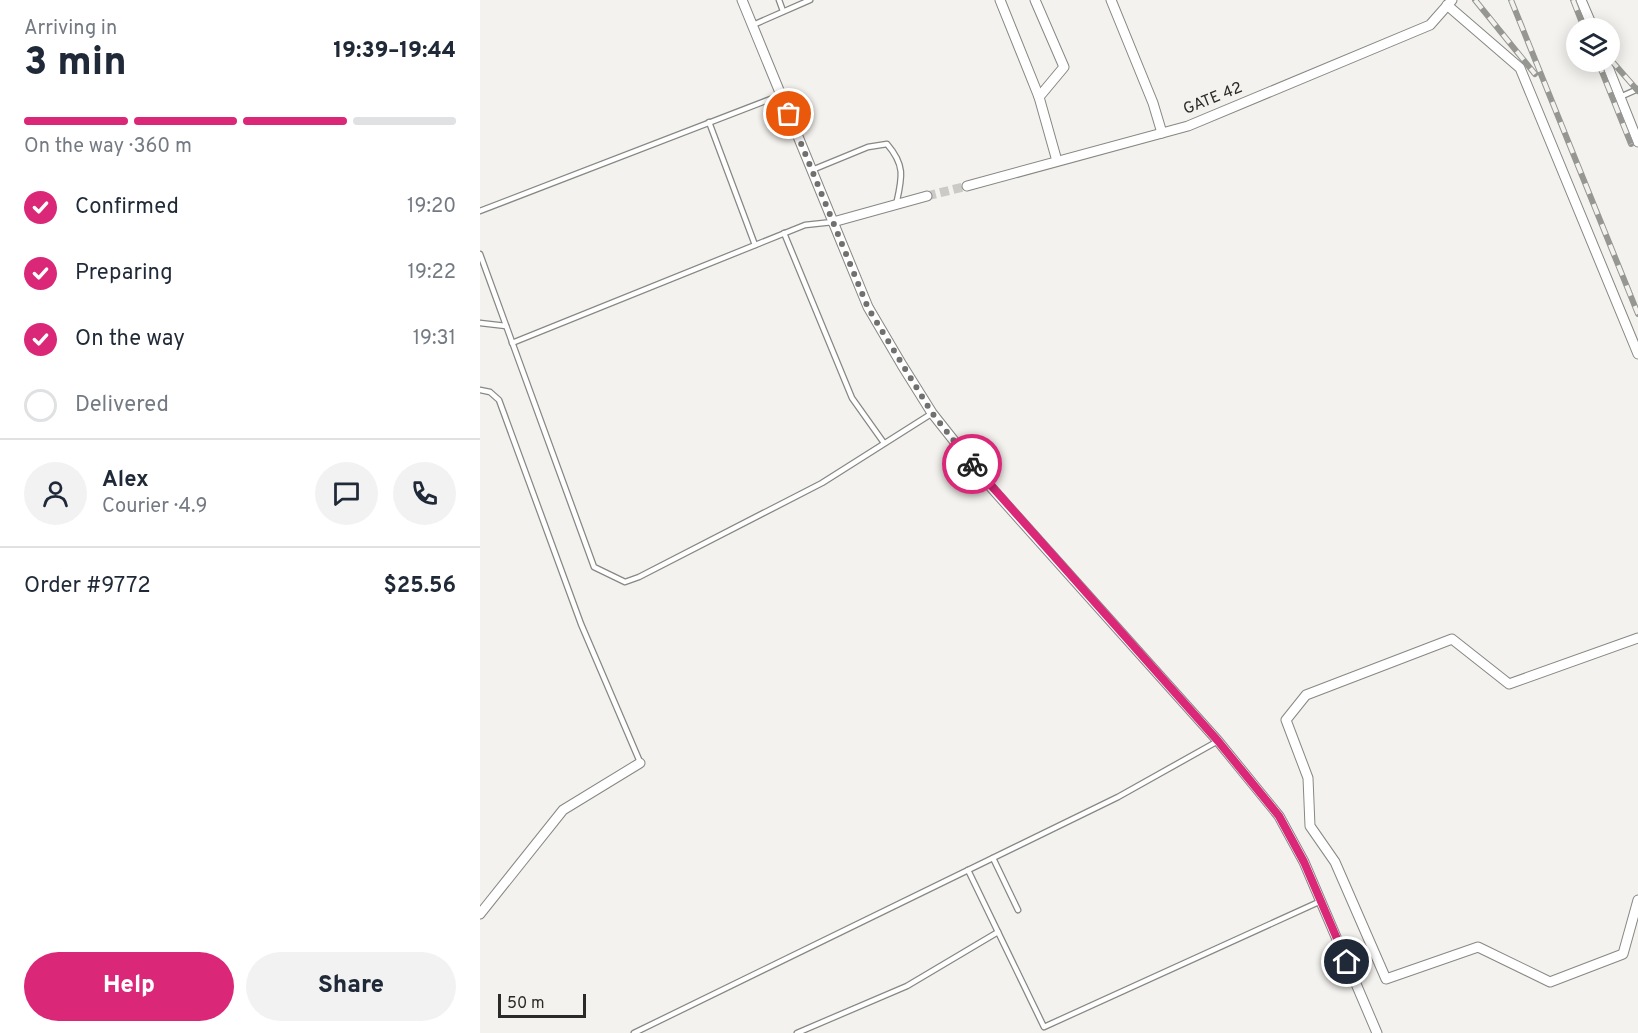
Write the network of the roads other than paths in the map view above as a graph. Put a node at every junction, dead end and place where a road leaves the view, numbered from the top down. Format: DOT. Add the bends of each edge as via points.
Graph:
graph roads {
  1 [pos="742,0"];
  2 [pos="779,0"];
  3 [pos="810,0"];
  4 [pos="1000,0"];
  5 [pos="1035,0"];
  6 [pos="1111,0"];
  7 [pos="1581,0"];
  8 [pos="1450,3"];
  9 [pos="783,11"];
  10 [pos="1589,18"];
  11 [pos="753,25"];
  12 [pos="1610,72"];
  13 [pos="1638,89"];
  14 [pos="781,95"];
  15 [pos="1039,97"];
  16 [pos="1620,97"];
  17 [pos="709,123"];
  18 [pos="1162,133"];
  19 [pos="1638,142"];
  20 [pos="1057,161"];
  21 [pos="812,170"];
  22 [pos="967,186"];
  23 [pos="927,196"];
  24 [pos="896,205"];
  25 [pos="480,211"];
  26 [pos="833,222"];
  27 [pos="784,233"];
  28 [pos="755,245"];
  29 [pos="480,254"];
  30 [pos="480,324"];
  31 [pos="506,326"];
  32 [pos="512,343"];
  33 [pos="1638,354"];
  34 [pos="480,390"];
  35 [pos="932,413"];
  36 [pos="884,443"];
  37 [pos="1638,638"];
  38 [pos="1218,741"];
  39 [pos="640,762"];
  40 [pos="993,858"];
  41 [pos="968,870"];
  42 [pos="1638,900"];
  43 [pos="1321,901"];
  44 [pos="1018,910"];
  45 [pos="480,914"];
  46 [pos="998,932"];
  47 [pos="633,1033"];
  48 [pos="796,1033"];
  49 [pos="1377,1033"];
  1 -- 11 [label="street"];
  2 -- 9 [label="lane"];
  3 -- 9 [label="lane"];
  4 -- 15 [label="street"];
  5 -- 15 [label="street" via="1064,67"];
  6 -- 18 [label="street"];
  7 -- 10 [label="street"];
  8 -- 18 [label="street, GATE 42" via="1430,25 1188,126"];
  8 -- 33 [label="street" via="1520,68"];
  9 -- 11 [label="lane"];
  11 -- 14 [label="street"];
  12 -- 16 [label="street"];
  13 -- 16 [label="lane"];
  14 -- 17 [label="lane"];
  14 -- 21 [label="street"];
  15 -- 20 [label="street"];
  16 -- 19 [label="street"];
  17 -- 25 [label="lane"];
  17 -- 28 [label="lane"];
  18 -- 20 [label="street, GATE 42"];
  20 -- 22 [label="street, GATE 42"];
  21 -- 24 [label="lane" via="868,147 886,144 899,158 902,178"];
  21 -- 26 [label="street"];
  23 -- 24 [label="street"];
  24 -- 26 [label="street"];
  26 -- 27 [label="lane" via="804,225"];
  26 -- 35 [label="street" via="868,308"];
  27 -- 28 [label="lane"];
  27 -- 36 [label="lane" via="852,398"];
  28 -- 32 [label="lane"];
  29 -- 31 [label="lane"];
  30 -- 31 [label="lane"];
  31 -- 32 [label="lane"];
  32 -- 36 [label="lane" via="594,567 625,582 822,483"];
  34 -- 39 [label="lane" via="500,400 581,624"];
  35 -- 36 [label="lane"];
  35 -- 38 [label="street" via="989,485"];
  37 -- 42 [label="street" via="1509,684 1452,639 1306,695 1286,720 1308,778 1310,826 1335,862 1386,979 1478,947 1551,982 1623,954"];
  38 -- 40 [label="lane" via="1119,797"];
  38 -- 43 [label="street" via="1279,816"];
  39 -- 45 [label="street" via="563,810"];
  40 -- 41 [label="lane"];
  40 -- 44 [label="lane"];
  41 -- 46 [label="lane"];
  41 -- 47 [label="lane"];
  43 -- 46 [label="lane" via="1044,1027"];
  43 -- 49 [label="street"];
  46 -- 48 [label="lane" via="907,986"];
}
